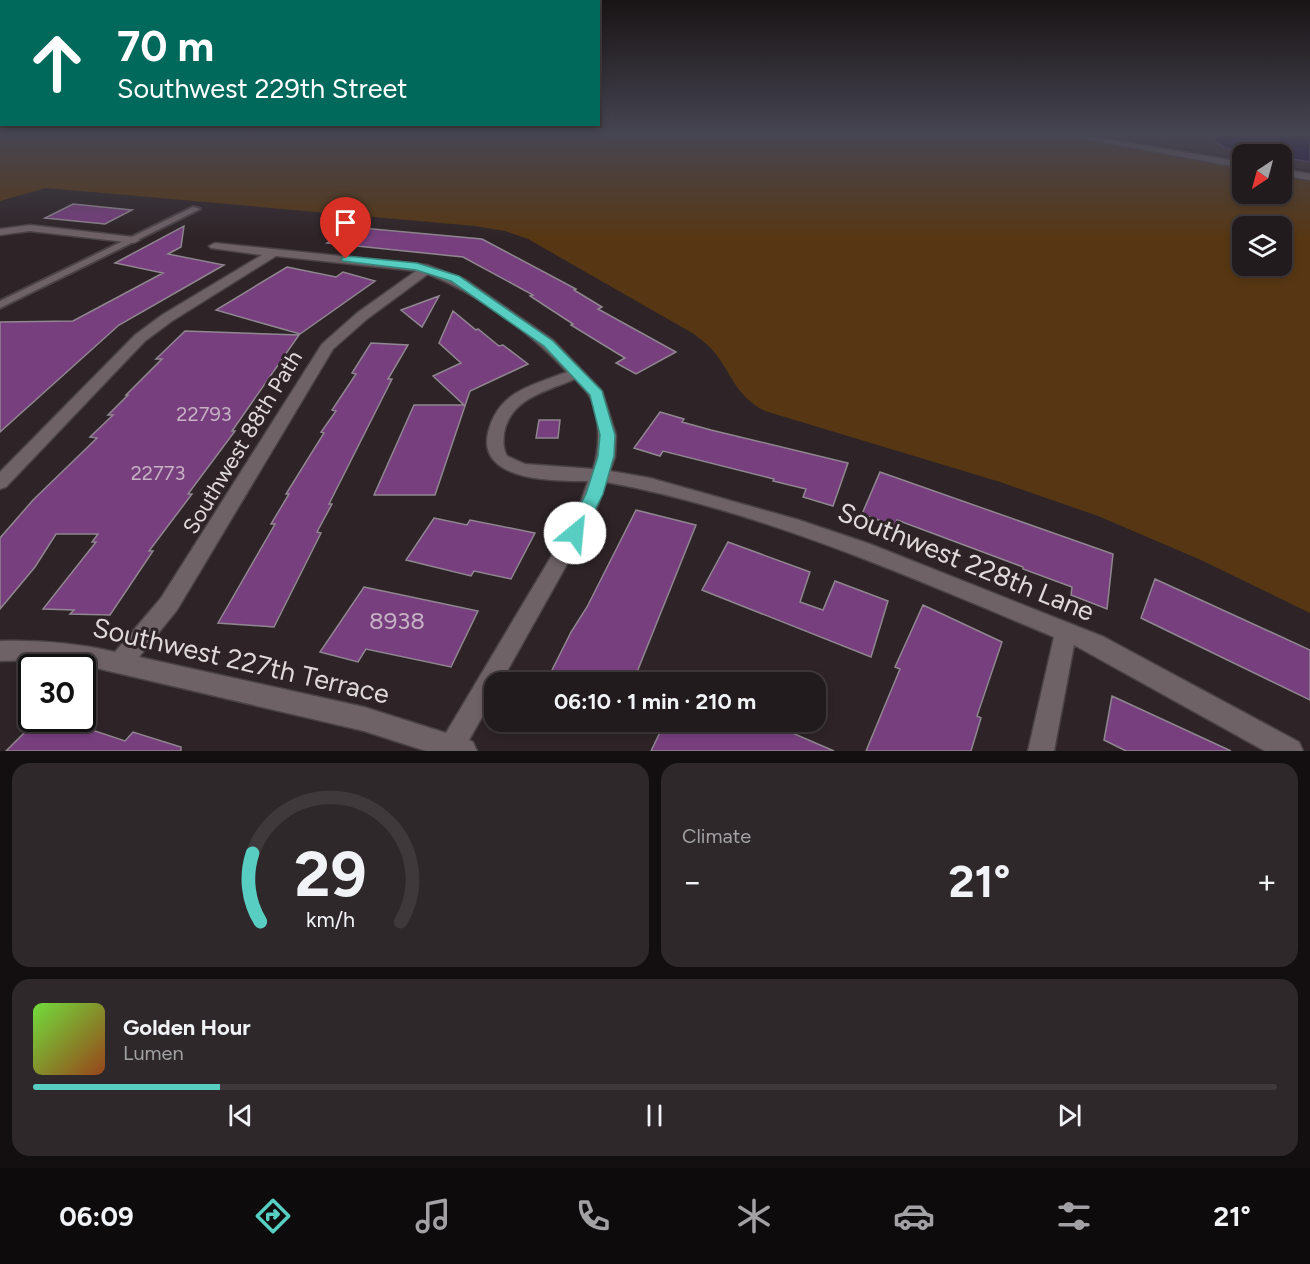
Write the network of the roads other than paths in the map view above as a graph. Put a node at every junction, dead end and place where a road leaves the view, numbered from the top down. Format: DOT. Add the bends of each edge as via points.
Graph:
graph roads {
  1 [pos="1292,174"];
  2 [pos="1310,177"];
  3 [pos="196,209"];
  4 [pos="0,232"];
  5 [pos="134,240"];
  6 [pos="215,246"];
  7 [pos="276,251"];
  8 [pos="427,269"];
  9 [pos="0,305"];
  10 [pos="578,373"];
  11 [pos="600,476"];
  12 [pos="0,483"];
  13 [pos="1066,632"];
  14 [pos="0,651"];
  15 [pos="120,663"];
  16 [pos="453,750"];
  17 [pos="1041,751"];
  18 [pos="1290,751"];
  1 -- 2 [label="street"];
  3 -- 5 [label="lane"];
  4 -- 5 [label="street" via="26,228"];
  5 -- 9 [label="lane"];
  6 -- 7 [label="street"];
  7 -- 8 [label="street"];
  7 -- 12 [label="street" via="140,338"];
  8 -- 10 [label="street" via="455,279 483,297 548,343"];
  8 -- 15 [label="street, Southwest 88th Path" via="327,347 174,596"];
  10 -- 11 [label="street" via="597,394 608,435"];
  10 -- 11 [label="street" via="510,404 499,419 495,449 501,460 517,468"];
  11 -- 13 [label="street, Southwest 228th Lane" via="663,488 837,539"];
  11 -- 16 [label="street" via="585,516"];
  13 -- 17 [label="street"];
  13 -- 18 [label="street, Southwest 228th Lane" via="1130,661"];
  14 -- 15 [label="street, Southwest 227th Terrace" via="60,651"];
  15 -- 16 [label="street, Southwest 227th Terrace" via="364,719"];
}
